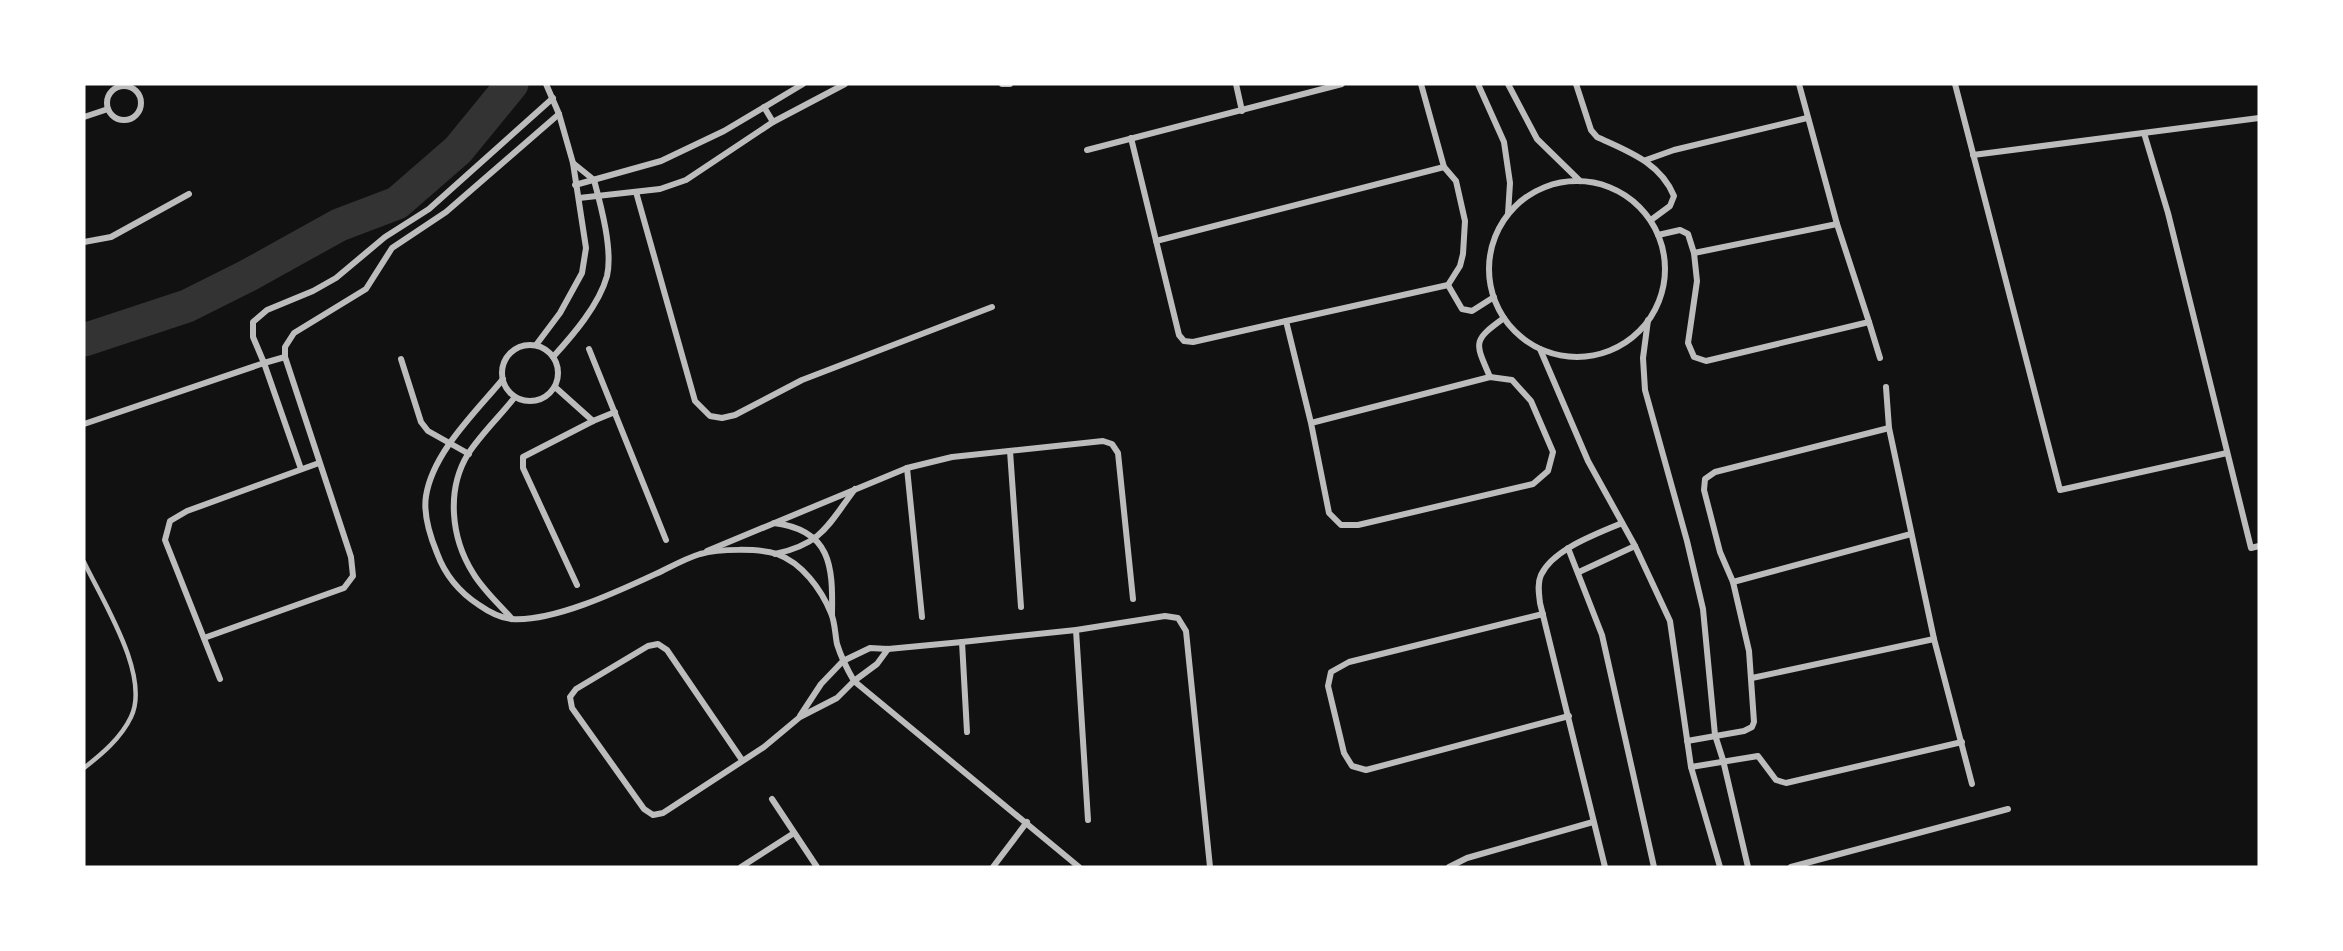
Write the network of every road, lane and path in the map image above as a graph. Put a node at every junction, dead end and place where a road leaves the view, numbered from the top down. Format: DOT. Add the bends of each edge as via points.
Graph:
graph roads {
  1 [pos="546,84"];
  2 [pos="803,84"];
  3 [pos="844,84"];
  4 [pos="1002,84"];
  5 [pos="1011,84"];
  6 [pos="1236,84"];
  7 [pos="1342,84"];
  8 [pos="1421,84"];
  9 [pos="1478,84"];
  10 [pos="1508,84"];
  11 [pos="1576,84"];
  12 [pos="1799,84"];
  13 [pos="1954,84"];
  14 [pos="794,86"];
  15 [pos="553,98"];
  16 [pos="764,107"];
  17 [pos="108,109"];
  18 [pos="1242,111"];
  19 [pos="559,114"];
  20 [pos="84,117"];
  21 [pos="1807,118"];
  22 [pos="2259,118"];
  23 [pos="773,122"];
  24 [pos="2144,133"];
  25 [pos="1131,138"];
  26 [pos="1087,150"];
  27 [pos="1973,155"];
  28 [pos="1646,160"];
  29 [pos="573,163"];
  30 [pos="1444,168"];
  31 [pos="594,180"];
  32 [pos="1580,181"];
  33 [pos="575,185"];
  34 [pos="636,192"];
  35 [pos="189,194"];
  36 [pos="598,196"];
  37 [pos="579,198"];
  38 [pos="1509,214"];
  39 [pos="1651,220"];
  40 [pos="1837,224"];
  41 [pos="1658,235"];
  42 [pos="1156,241"];
  43 [pos="84,242"];
  44 [pos="1694,253"];
  45 [pos="1448,285"];
  46 [pos="1494,297"];
  47 [pos="992,307"];
  48 [pos="1504,318"];
  49 [pos="1648,320"];
  50 [pos="1286,321"];
  51 [pos="1869,322"];
  52 [pos="536,345"];
  53 [pos="590,349"];
  54 [pos="1540,349"];
  55 [pos="285,357"];
  56 [pos="554,357"];
  57 [pos="1880,358"];
  58 [pos="401,359"];
  59 [pos="264,363"];
  60 [pos="1490,377"];
  61 [pos="503,379"];
  62 [pos="555,387"];
  63 [pos="1886,387"];
  64 [pos="515,397"];
  65 [pos="615,412"];
  66 [pos="593,421"];
  67 [pos="1311,423"];
  68 [pos="84,424"];
  69 [pos="1889,428"];
  70 [pos="450,443"];
  71 [pos="1010,451"];
  72 [pos="2227,453"];
  73 [pos="468,454"];
  74 [pos="319,463"];
  75 [pos="907,468"];
  76 [pos="301,469"];
  77 [pos="855,489"];
  78 [pos="772,522"];
  79 [pos="1622,523"];
  80 [pos="1911,534"];
  81 [pos="815,538"];
  82 [pos="666,540"];
  83 [pos="1635,546"];
  84 [pos="2259,546"];
  85 [pos="1568,548"];
  86 [pos="700,554"];
  87 [pos="776,554"];
  88 [pos="84,562"];
  89 [pos="1579,572"];
  90 [pos="1732,582"];
  91 [pos="577,585"];
  92 [pos="1133,599"];
  93 [pos="1021,607"];
  94 [pos="832,614"];
  95 [pos="1543,614"];
  96 [pos="922,617"];
  97 [pos="512,619"];
  98 [pos="1076,630"];
  99 [pos="204,638"];
  100 [pos="1934,639"];
  101 [pos="962,642"];
  102 [pos="888,649"];
  103 [pos="843,661"];
  104 [pos="1752,678"];
  105 [pos="220,679"];
  106 [pos="854,681"];
  107 [pos="1569,716"];
  108 [pos="800,717"];
  109 [pos="967,732"];
  110 [pos="1714,735"];
  111 [pos="1687,741"];
  112 [pos="1962,742"];
  113 [pos="742,760"];
  114 [pos="1723,760"];
  115 [pos="1691,767"];
  116 [pos="84,768"];
  117 [pos="1972,784"];
  118 [pos="772,799"];
  119 [pos="2008,809"];
  120 [pos="1088,820"];
  121 [pos="1027,822"];
  122 [pos="1593,822"];
  123 [pos="794,833"];
  124 [pos="741,867"];
  125 [pos="817,867"];
  126 [pos="993,867"];
  127 [pos="1079,867"];
  128 [pos="1210,867"];
  129 [pos="1449,867"];
  130 [pos="1605,867"];
  131 [pos="1654,867"];
  132 [pos="1720,867"];
  133 [pos="1748,867"];
  134 [pos="1791,867"];
  1 -- 15 [label="street"];
  2 -- 14 [label="street"];
  3 -- 23 [label="street"];
  4 -- 5 [label="street"];
  6 -- 18 [label="street"];
  7 -- 18 [label="street"];
  8 -- 30 [label="street"];
  9 -- 38 [label="street" via="1504,142 1510,183"];
  10 -- 32 [label="street" via="1538,139"];
  11 -- 28 [label="street" via="1597,137"];
  12 -- 21 [label="street"];
  13 -- 27 [label="street"];
  14 -- 16 [label="street"];
  15 -- 19 [label="street"];
  15 -- 59 [label="street" via="429,209 384,237 336,278 267,310 253,322 253,337"];
  16 -- 23 [label="street"];
  16 -- 31 [label="street" via="661,161"];
  17 -- 17 [label="street" via="117,119 131,119 140,109 140,96 130,87 117,88 108,97"];
  17 -- 20 [label="street"];
  18 -- 25 [label="street"];
  19 -- 29 [label="street"];
  19 -- 55 [label="street" via="446,212 392,248 366,289 294,333 285,346"];
  21 -- 28 [label="street"];
  21 -- 40 [label="street"];
  22 -- 24 [label="street"];
  23 -- 34 [label="street" via="686,180"];
  24 -- 27 [label="street"];
  24 -- 72 [label="street" via="2168,213"];
  25 -- 26 [label="street"];
  25 -- 42 [label="street"];
  27 -- 72 [label="street" via="2060,490"];
  28 -- 39 [label="street" via="1669,184 1674,196 1670,206"];
  29 -- 31 [label="street"];
  29 -- 33 [label="street"];
  30 -- 42 [label="street"];
  30 -- 45 [label="street" via="1456,181 1465,221 1460,266"];
  31 -- 33 [label="street"];
  31 -- 36 [label="street"];
  32 -- 38 [label="street" via="1547,187"];
  32 -- 39 [label="street" via="1612,188 1634,202"];
  33 -- 37 [label="street"];
  34 -- 36 [label="street"];
  34 -- 47 [label="street" via="695,401 710,416 735,415 802,380"];
  35 -- 43 [label="street" via="111,237"];
  36 -- 37 [label="street"];
  36 -- 56 [label="street" via="607,250 606,277 579,326"];
  37 -- 52 [label="street" via="586,248 582,273"];
  38 -- 46 [label="street" via="1490,258"];
  39 -- 41 [label="street"];
  40 -- 44 [label="street"];
  40 -- 51 [label="street"];
  41 -- 44 [label="street" via="1680,230 1688,234"];
  41 -- 49 [label="street" via="1664,259 1664,284"];
  42 -- 50 [label="street" via="1179,335 1184,340 1192,342"];
  44 -- 51 [label="street" via="1697,281 1688,343 1694,357 1706,361"];
  45 -- 46 [label="street" via="1462,309 1472,311"];
  45 -- 50 [label="street"];
  46 -- 48 [label="street"];
  48 -- 54 [label="street" via="1520,336"];
  48 -- 60 [label="street" via="1481,336 1478,344"];
  49 -- 54 [label="street" via="1631,338 1603,353 1571,356"];
  49 -- 110 [label="street" via="1643,357 1645,390 1703,609"];
  50 -- 67 [label="street"];
  51 -- 57 [label="street"];
  52 -- 56 [label="street"];
  52 -- 61 [label="street" via="514,350 502,368"];
  53 -- 65 [label="street"];
  54 -- 79 [label="street" via="1584,453"];
  55 -- 59 [label="street"];
  55 -- 74 [label="street"];
  56 -- 62 [label="street" via="558,366"];
  58 -- 70 [label="street" via="421,422 428,431"];
  59 -- 68 [label="street"];
  59 -- 76 [label="street"];
  60 -- 67 [label="street"];
  60 -- 67 [label="street" via="1512,380 1531,401 1553,453 1548,471 1533,484 1358,525 1341,525 1329,513"];
  61 -- 64 [label="street"];
  61 -- 70 [label="street"];
  62 -- 64 [label="street" via="537,400"];
  62 -- 66 [label="street"];
  63 -- 69 [label="street"];
  64 -- 73 [label="street"];
  65 -- 66 [label="street"];
  65 -- 82 [label="street"];
  66 -- 91 [label="street" via="523,457 523,468"];
  69 -- 80 [label="street"];
  69 -- 90 [label="street" via="1715,472 1705,479 1704,490 1720,552"];
  70 -- 73 [label="street"];
  70 -- 97 [label="street" via="436,466 426,496 429,533 450,580 494,615"];
  71 -- 75 [label="street" via="952,457"];
  71 -- 92 [label="street" via="1103,441 1112,444 1118,453"];
  71 -- 93 [label="street"];
  72 -- 84 [label="street" via="2251,548"];
  73 -- 97 [label="street" via="454,498 459,544 473,574"];
  74 -- 76 [label="street"];
  74 -- 99 [label="street" via="351,557 353,576 344,588"];
  75 -- 77 [label="street"];
  75 -- 96 [label="street"];
  76 -- 99 [label="street" via="187,511 170,521 165,540"];
  77 -- 78 [label="street"];
  77 -- 81 [label="street"];
  78 -- 81 [label="street" via="799,528"];
  78 -- 86 [label="street"];
  79 -- 83 [label="street"];
  79 -- 85 [label="street"];
  80 -- 90 [label="street"];
  80 -- 100 [label="street"];
  81 -- 87 [label="street" via="797,549"];
  81 -- 94 [label="street" via="829,559"];
  83 -- 89 [label="street"];
  83 -- 111 [label="street" via="1670,621"];
  85 -- 89 [label="street"];
  85 -- 95 [label="street" via="1541,575"];
  86 -- 87 [label="street" via="738,550"];
  86 -- 97 [label="street" via="614,593 552,615"];
  87 -- 94 [label="street" via="806,574"];
  88 -- 116 [label="lane" via="132,666 135,695 131,716 112,744"];
  89 -- 131 [label="street" via="1602,635"];
  90 -- 104 [label="street"];
  94 -- 103 [label="street"];
  95 -- 107 [label="street"];
  95 -- 107 [label="street" via="1349,662 1331,672 1328,686 1344,753 1352,766 1366,770"];
  98 -- 101 [label="street"];
  98 -- 120 [label="street"];
  98 -- 128 [label="street" via="1165,616 1178,618 1186,631"];
  99 -- 105 [label="street"];
  100 -- 104 [label="street"];
  100 -- 112 [label="street"];
  101 -- 102 [label="street"];
  101 -- 109 [label="street"];
  102 -- 103 [label="street" via="870,648"];
  102 -- 106 [label="street" via="877,664"];
  103 -- 106 [label="street"];
  103 -- 108 [label="street" via="821,684"];
  104 -- 110 [label="street" via="1752,727"];
  106 -- 108 [label="street" via="837,698"];
  106 -- 121 [label="street"];
  107 -- 122 [label="street"];
  108 -- 113 [label="street"];
  110 -- 111 [label="street"];
  110 -- 114 [label="street"];
  111 -- 115 [label="street"];
  112 -- 114 [label="street" via="1786,783 1776,780 1758,756"];
  112 -- 117 [label="street"];
  113 -- 113 [label="street" via="667,650 658,644 576,688 570,697 572,708 644,809 653,815 663,813"];
  114 -- 115 [label="street"];
  114 -- 133 [label="street"];
  115 -- 132 [label="street"];
  118 -- 123 [label="street"];
  119 -- 134 [label="street"];
  121 -- 126 [label="street"];
  121 -- 127 [label="street"];
  122 -- 129 [label="street" via="1467,858"];
  122 -- 130 [label="street"];
  123 -- 124 [label="street"];
  123 -- 125 [label="street"];
}
